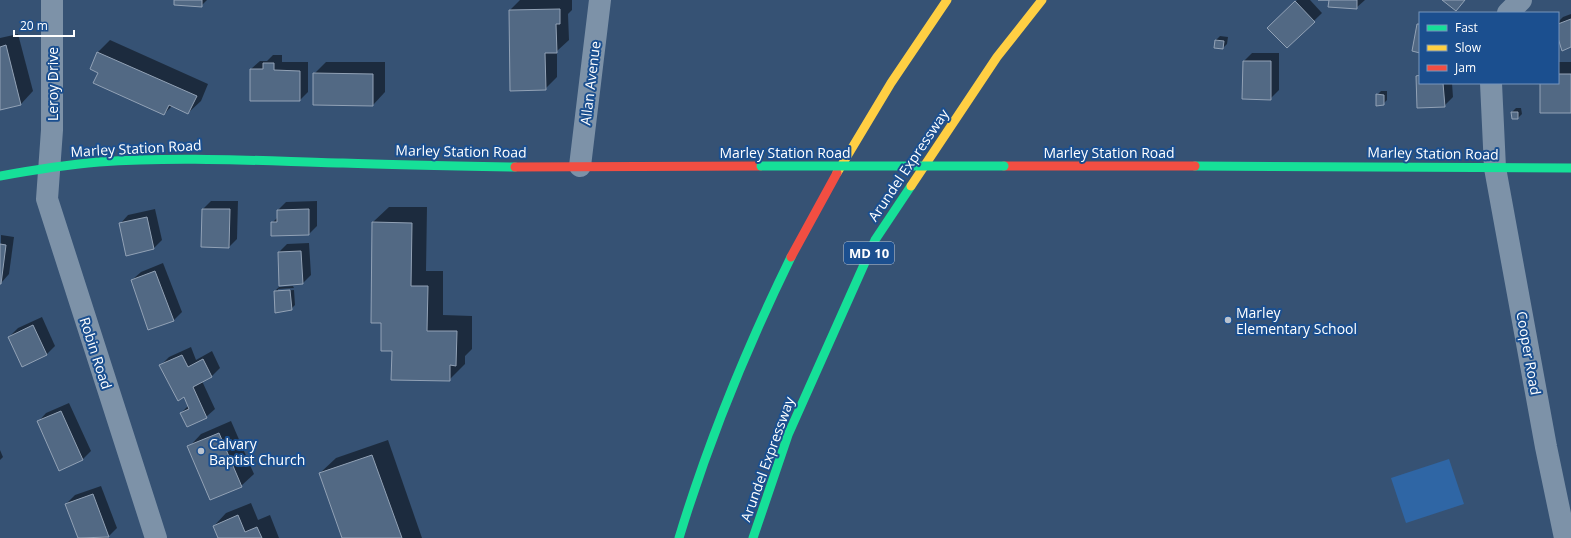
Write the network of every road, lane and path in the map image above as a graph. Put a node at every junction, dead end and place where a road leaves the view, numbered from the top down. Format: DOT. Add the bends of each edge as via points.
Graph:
graph roads {
  1 [pos="52,0"];
  2 [pos="600,0"];
  3 [pos="947,0"];
  4 [pos="1042,0"];
  5 [pos="1521,0"];
  6 [pos="1509,12"];
  7 [pos="1491,84"];
  8 [pos="580,166"];
  9 [pos="49,167"];
  10 [pos="1495,168"];
  11 [pos="1571,168"];
  12 [pos="0,176"];
  13 [pos="156,538"];
  14 [pos="679,538"];
  15 [pos="753,538"];
  16 [pos="1565,538"];
  1 -- 9 [label="street, Leroy Drive" via="52,130"];
  2 -- 8 [label="street, Allan Avenue"];
  3 -- 14 [label="main road" via="896,73 854,142 783,274 728,395"];
  4 -- 15 [label="main road, Arundel Expressway / MD 10" via="997,57 875,240 788,435"];
  5 -- 6 [label="street"];
  7 -- 10 [label="street, Cooper Road"];
  8 -- 9 [label="main road, Marley Station Road" via="394,165 182,158"];
  8 -- 10 [label="main road, Marley Station Road, bridge"];
  9 -- 12 [label="main road, Marley Station Road"];
  9 -- 13 [label="street, Robin Road" via="47,199"];
  10 -- 11 [label="main road, Marley Station Road"];
  10 -- 16 [label="street, Cooper Road"];
}
